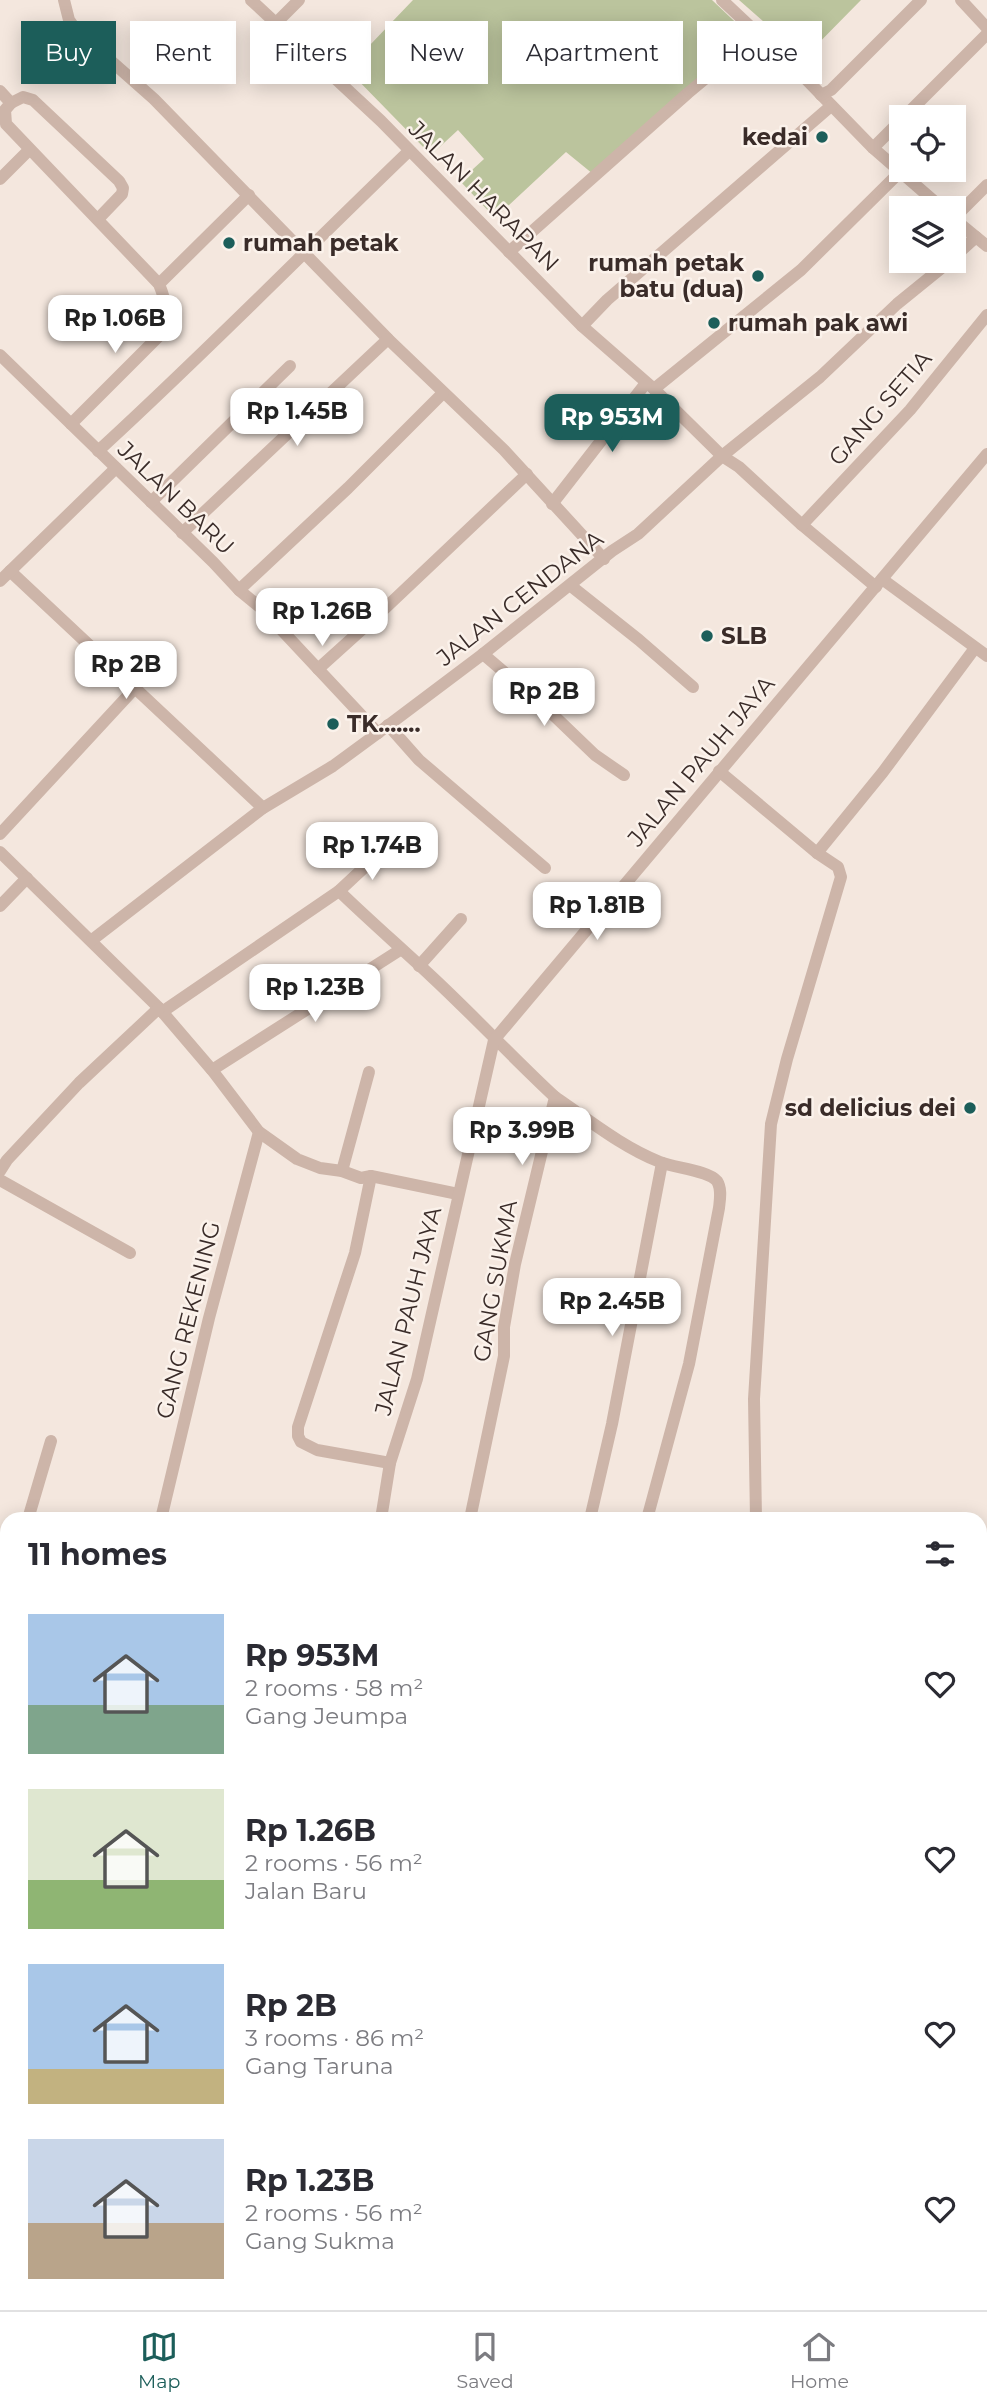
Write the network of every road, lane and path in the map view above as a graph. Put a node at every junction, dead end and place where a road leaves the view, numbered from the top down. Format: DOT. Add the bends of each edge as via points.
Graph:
graph roads {
  1 [pos="64,0"];
  2 [pos="251,0"];
  3 [pos="299,0"];
  4 [pos="722,0"];
  5 [pos="921,0"];
  6 [pos="961,0"];
  7 [pos="274,21"];
  8 [pos="278,21"];
  9 [pos="745,21"];
  10 [pos="987,31"];
  11 [pos="341,84"];
  12 [pos="699,84"];
  13 [pos="810,84"];
  14 [pos="0,91"];
  15 [pos="821,95"];
  16 [pos="11,103"];
  17 [pos="915,105"];
  18 [pos="831,106"];
  19 [pos="889,131"];
  20 [pos="873,148"];
  21 [pos="29,150"];
  22 [pos="410,151"];
  23 [pos="889,161"];
  24 [pos="0,179"];
  25 [pos="890,182"];
  26 [pos="913,182"];
  27 [pos="987,185"];
  28 [pos="248,195"];
  29 [pos="929,196"];
  30 [pos="966,207"];
  31 [pos="98,219"];
  32 [pos="966,229"];
  33 [pos="976,237"];
  34 [pos="966,246"];
  35 [pos="987,246"];
  36 [pos="303,252"];
  37 [pos="509,252"];
  38 [pos="935,273"];
  39 [pos="159,284"];
  40 [pos="987,315"];
  41 [pos="582,326"];
  42 [pos="388,339"];
  43 [pos="0,355"];
  44 [pos="289,366"];
  45 [pos="650,386"];
  46 [pos="443,393"];
  47 [pos="71,424"];
  48 [pos="98,451"];
  49 [pos="987,454"];
  50 [pos="722,456"];
  51 [pos="116,468"];
  52 [pos="527,474"];
  53 [pos="151,502"];
  54 [pos="552,504"];
  55 [pos="802,525"];
  56 [pos="183,533"];
  57 [pos="604,559"];
  58 [pos="10,571"];
  59 [pos="0,581"];
  60 [pos="879,583"];
  61 [pos="571,586"];
  62 [pos="239,590"];
  63 [pos="975,648"];
  64 [pos="483,654"];
  65 [pos="987,656"];
  66 [pos="318,668"];
  67 [pos="136,687"];
  68 [pos="693,687"];
  69 [pos="383,729"];
  70 [pos="719,771"];
  71 [pos="624,775"];
  72 [pos="263,808"];
  73 [pos="0,834"];
  74 [pos="383,850"];
  75 [pos="0,852"];
  76 [pos="817,853"];
  77 [pos="545,867"];
  78 [pos="27,878"];
  79 [pos="339,891"];
  80 [pos="0,906"];
  81 [pos="461,919"];
  82 [pos="92,940"];
  83 [pos="400,950"];
  84 [pos="419,966"];
  85 [pos="161,1010"];
  86 [pos="494,1040"];
  87 [pos="212,1070"];
  88 [pos="369,1072"];
  89 [pos="555,1097"];
  90 [pos="258,1132"];
  91 [pos="2,1162"];
  92 [pos="662,1163"];
  93 [pos="342,1171"];
  94 [pos="371,1176"];
  95 [pos="0,1180"];
  96 [pos="458,1194"];
  97 [pos="130,1253"];
  98 [pos="51,1440"];
  99 [pos="390,1464"];
  100 [pos="30,1512"];
  101 [pos="163,1512"];
  102 [pos="382,1512"];
  103 [pos="471,1512"];
  104 [pos="592,1512"];
  105 [pos="649,1512"];
  106 [pos="756,1512"];
  1 -- 28 [label="street" via="76,30 154,99"];
  2 -- 7 [label="street, JALAN HARAPAN"];
  3 -- 8 [label="street"];
  4 -- 9 [label="street"];
  5 -- 15 [label="street"];
  6 -- 10 [label="street"];
  10 -- 17 [label="street"];
  11 -- 22 [label="street, JALAN HARAPAN"];
  12 -- 37 [label="street"];
  13 -- 15 [label="street"];
  14 -- 16 [label="street"];
  15 -- 18 [label="street"];
  16 -- 21 [label="street" via="5,110 6,124"];
  16 -- 31 [label="street" via="23,97 33,100 119,181 122,194"];
  18 -- 20 [label="street"];
  18 -- 41 [label="street"];
  19 -- 20 [label="street"];
  20 -- 23 [label="street"];
  21 -- 24 [label="street"];
  21 -- 31 [label="street"];
  22 -- 36 [label="street"];
  22 -- 37 [label="street, JALAN HARAPAN"];
  25 -- 45 [label="street" via="802,270"];
  26 -- 29 [label="street"];
  27 -- 30 [label="street"];
  28 -- 36 [label="street"];
  28 -- 39 [label="street"];
  31 -- 39 [label="street"];
  32 -- 33 [label="street"];
  33 -- 34 [label="street"];
  33 -- 35 [label="street"];
  36 -- 42 [label="street"];
  36 -- 48 [label="street"];
  37 -- 41 [label="street, JALAN HARAPAN"];
  38 -- 50 [label="street, JALAN CENDANA" via="820,377"];
  39 -- 47 [label="street" via="168,308 160,335"];
  40 -- 55 [label="street, GANG SETIA" via="910,410"];
  41 -- 45 [label="street, JALAN HARAPAN"];
  42 -- 46 [label="street"];
  42 -- 56 [label="street"];
  43 -- 47 [label="street, JALAN BARU"];
  44 -- 53 [label="street"];
  45 -- 50 [label="street, JALAN HARAPAN"];
  45 -- 54 [label="street"];
  46 -- 52 [label="street"];
  46 -- 62 [label="street"];
  47 -- 48 [label="street, JALAN BARU"];
  48 -- 51 [label="street, JALAN BARU"];
  49 -- 60 [label="street, JALAN PAUH JAYA"];
  50 -- 55 [label="street, JALAN HARAPAN"];
  50 -- 57 [label="street, JALAN CENDANA" via="638,534"];
  51 -- 53 [label="street, JALAN BARU"];
  51 -- 58 [label="street"];
  52 -- 54 [label="street"];
  52 -- 66 [label="street"];
  53 -- 56 [label="street, JALAN BARU"];
  54 -- 57 [label="street"];
  55 -- 60 [label="street, JALAN HARAPAN"];
  56 -- 62 [label="street, JALAN BARU"];
  57 -- 61 [label="street, JALAN CENDANA"];
  58 -- 59 [label="street"];
  58 -- 67 [label="street"];
  60 -- 63 [label="street, JALAN HARAPAN"];
  60 -- 70 [label="street, JALAN PAUH JAYA"];
  61 -- 64 [label="street, JALAN CENDANA"];
  61 -- 68 [label="street"];
  62 -- 66 [label="street, JALAN BARU"];
  63 -- 65 [label="street, JALAN HARAPAN"];
  63 -- 76 [label="street"];
  64 -- 69 [label="street, JALAN CENDANA"];
  64 -- 71 [label="street" via="594,755"];
  66 -- 69 [label="street, JALAN BARU"];
  67 -- 72 [label="street"];
  67 -- 73 [label="street"];
  69 -- 72 [label="street, JALAN CENDANA"];
  69 -- 77 [label="street, JALAN BARU"];
  70 -- 76 [label="street"];
  70 -- 86 [label="street, JALAN PAUH JAYA"];
  72 -- 82 [label="street, JALAN CENDANA"];
  74 -- 79 [label="street"];
  75 -- 78 [label="street"];
  76 -- 106 [label="street" via="838,867 841,877 771,1124 754,1399"];
  78 -- 80 [label="street"];
  78 -- 82 [label="street"];
  79 -- 83 [label="street"];
  79 -- 85 [label="street"];
  81 -- 84 [label="street"];
  82 -- 85 [label="street"];
  83 -- 84 [label="street"];
  83 -- 87 [label="street"];
  84 -- 86 [label="street"];
  85 -- 87 [label="street"];
  85 -- 91 [label="street" via="79,1083"];
  86 -- 89 [label="street"];
  86 -- 96 [label="street, JALAN PAUH JAYA"];
  87 -- 90 [label="street"];
  88 -- 93 [label="street"];
  89 -- 92 [label="street" via="624,1145"];
  89 -- 103 [label="street, GANG SUKMA" via="515,1264 503,1356"];
  90 -- 93 [label="street" via="297,1159"];
  90 -- 101 [label="street, GANG REKENING"];
  92 -- 104 [label="street"];
  92 -- 105 [label="street" via="708,1175 720,1191 689,1364"];
  93 -- 94 [label="street" via="361,1178"];
  94 -- 96 [label="street"];
  94 -- 99 [label="street" via="355,1253 298,1436 317,1450"];
  95 -- 97 [label="street"];
  96 -- 99 [label="street, JALAN PAUH JAYA" via="417,1379"];
  98 -- 100 [label="street"];
  99 -- 102 [label="street, JALAN PAUH JAYA"];
}
